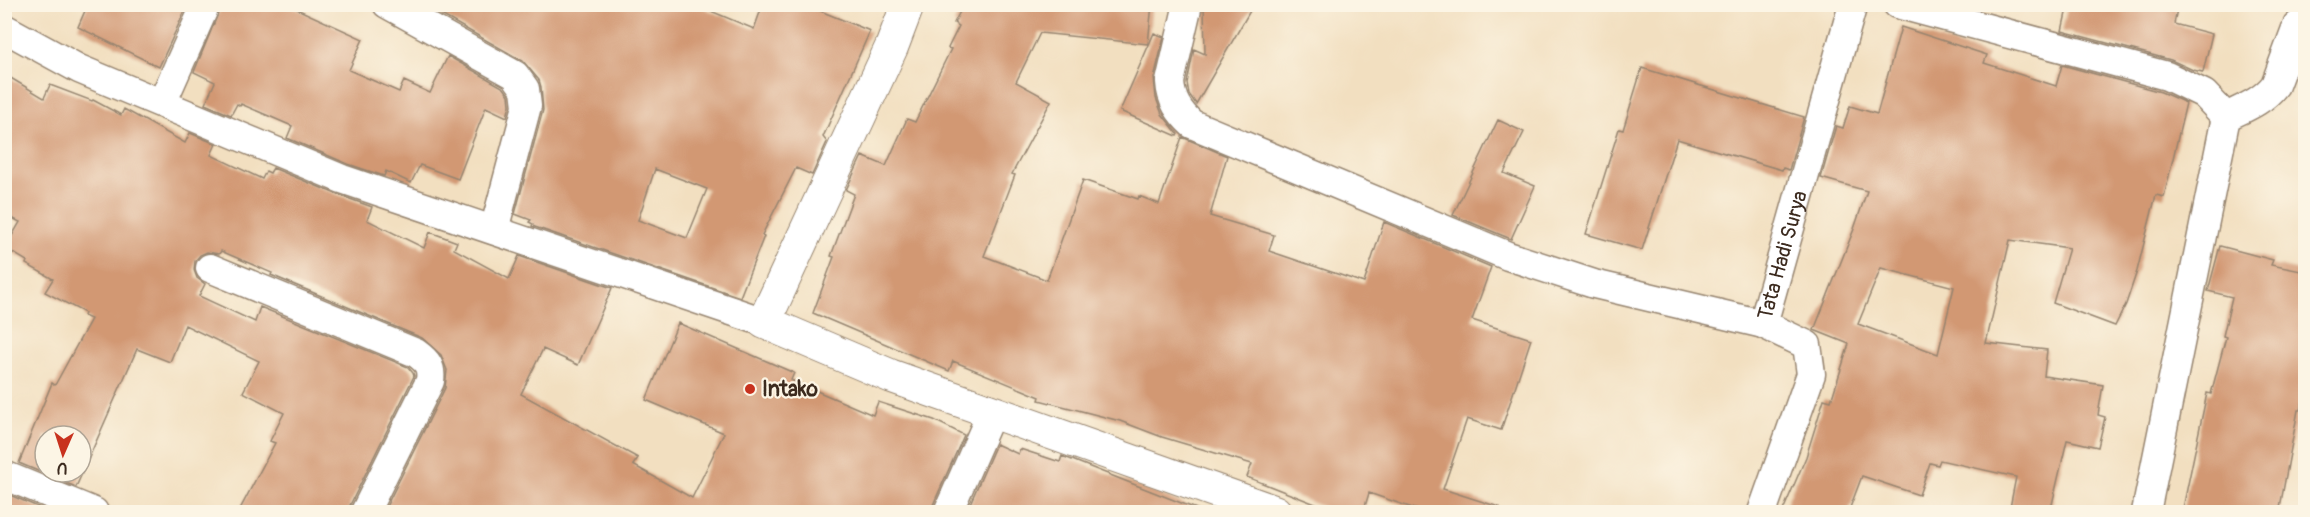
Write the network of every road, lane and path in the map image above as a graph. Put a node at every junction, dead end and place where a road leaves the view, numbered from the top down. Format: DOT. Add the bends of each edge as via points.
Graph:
graph roads {
  1 [pos="206,4"];
  2 [pos="387,4"];
  3 [pos="908,4"];
  4 [pos="1188,4"];
  5 [pos="1853,4"];
  6 [pos="1897,4"];
  7 [pos="2306,19"];
  8 [pos="5,29"];
  9 [pos="162,103"];
  10 [pos="2226,117"];
  11 [pos="494,230"];
  12 [pos="210,268"];
  13 [pos="764,322"];
  14 [pos="1764,324"];
  15 [pos="992,412"];
  16 [pos="4,475"];
  17 [pos="92,512"];
  18 [pos="365,513"];
  19 [pos="948,513"];
  20 [pos="1275,513"];
  21 [pos="1762,513"];
  22 [pos="2146,513"];
  1 -- 9 [label="street"];
  2 -- 11 [label="street" via="515,75 525,89 527,106"];
  3 -- 13 [label="street"];
  4 -- 14 [label="street" via="1170,82 1177,107 1192,124 1508,256 1594,284"];
  5 -- 14 [label="street, Tata Hadi Surya"];
  6 -- 10 [label="street" via="2167,76 2204,94"];
  7 -- 10 [label="street" via="2297,26 2275,85 2264,97"];
  8 -- 9 [label="street" via="79,69"];
  9 -- 11 [label="street" via="342,179"];
  10 -- 22 [label="street"];
  11 -- 13 [label="street"];
  12 -- 18 [label="street" via="416,353 427,361 430,381"];
  13 -- 15 [label="street"];
  14 -- 21 [label="street, Tata Hadi Surya" via="1807,345 1811,374"];
  15 -- 19 [label="street"];
  15 -- 20 [label="street"];
  16 -- 17 [label="street"];
}
